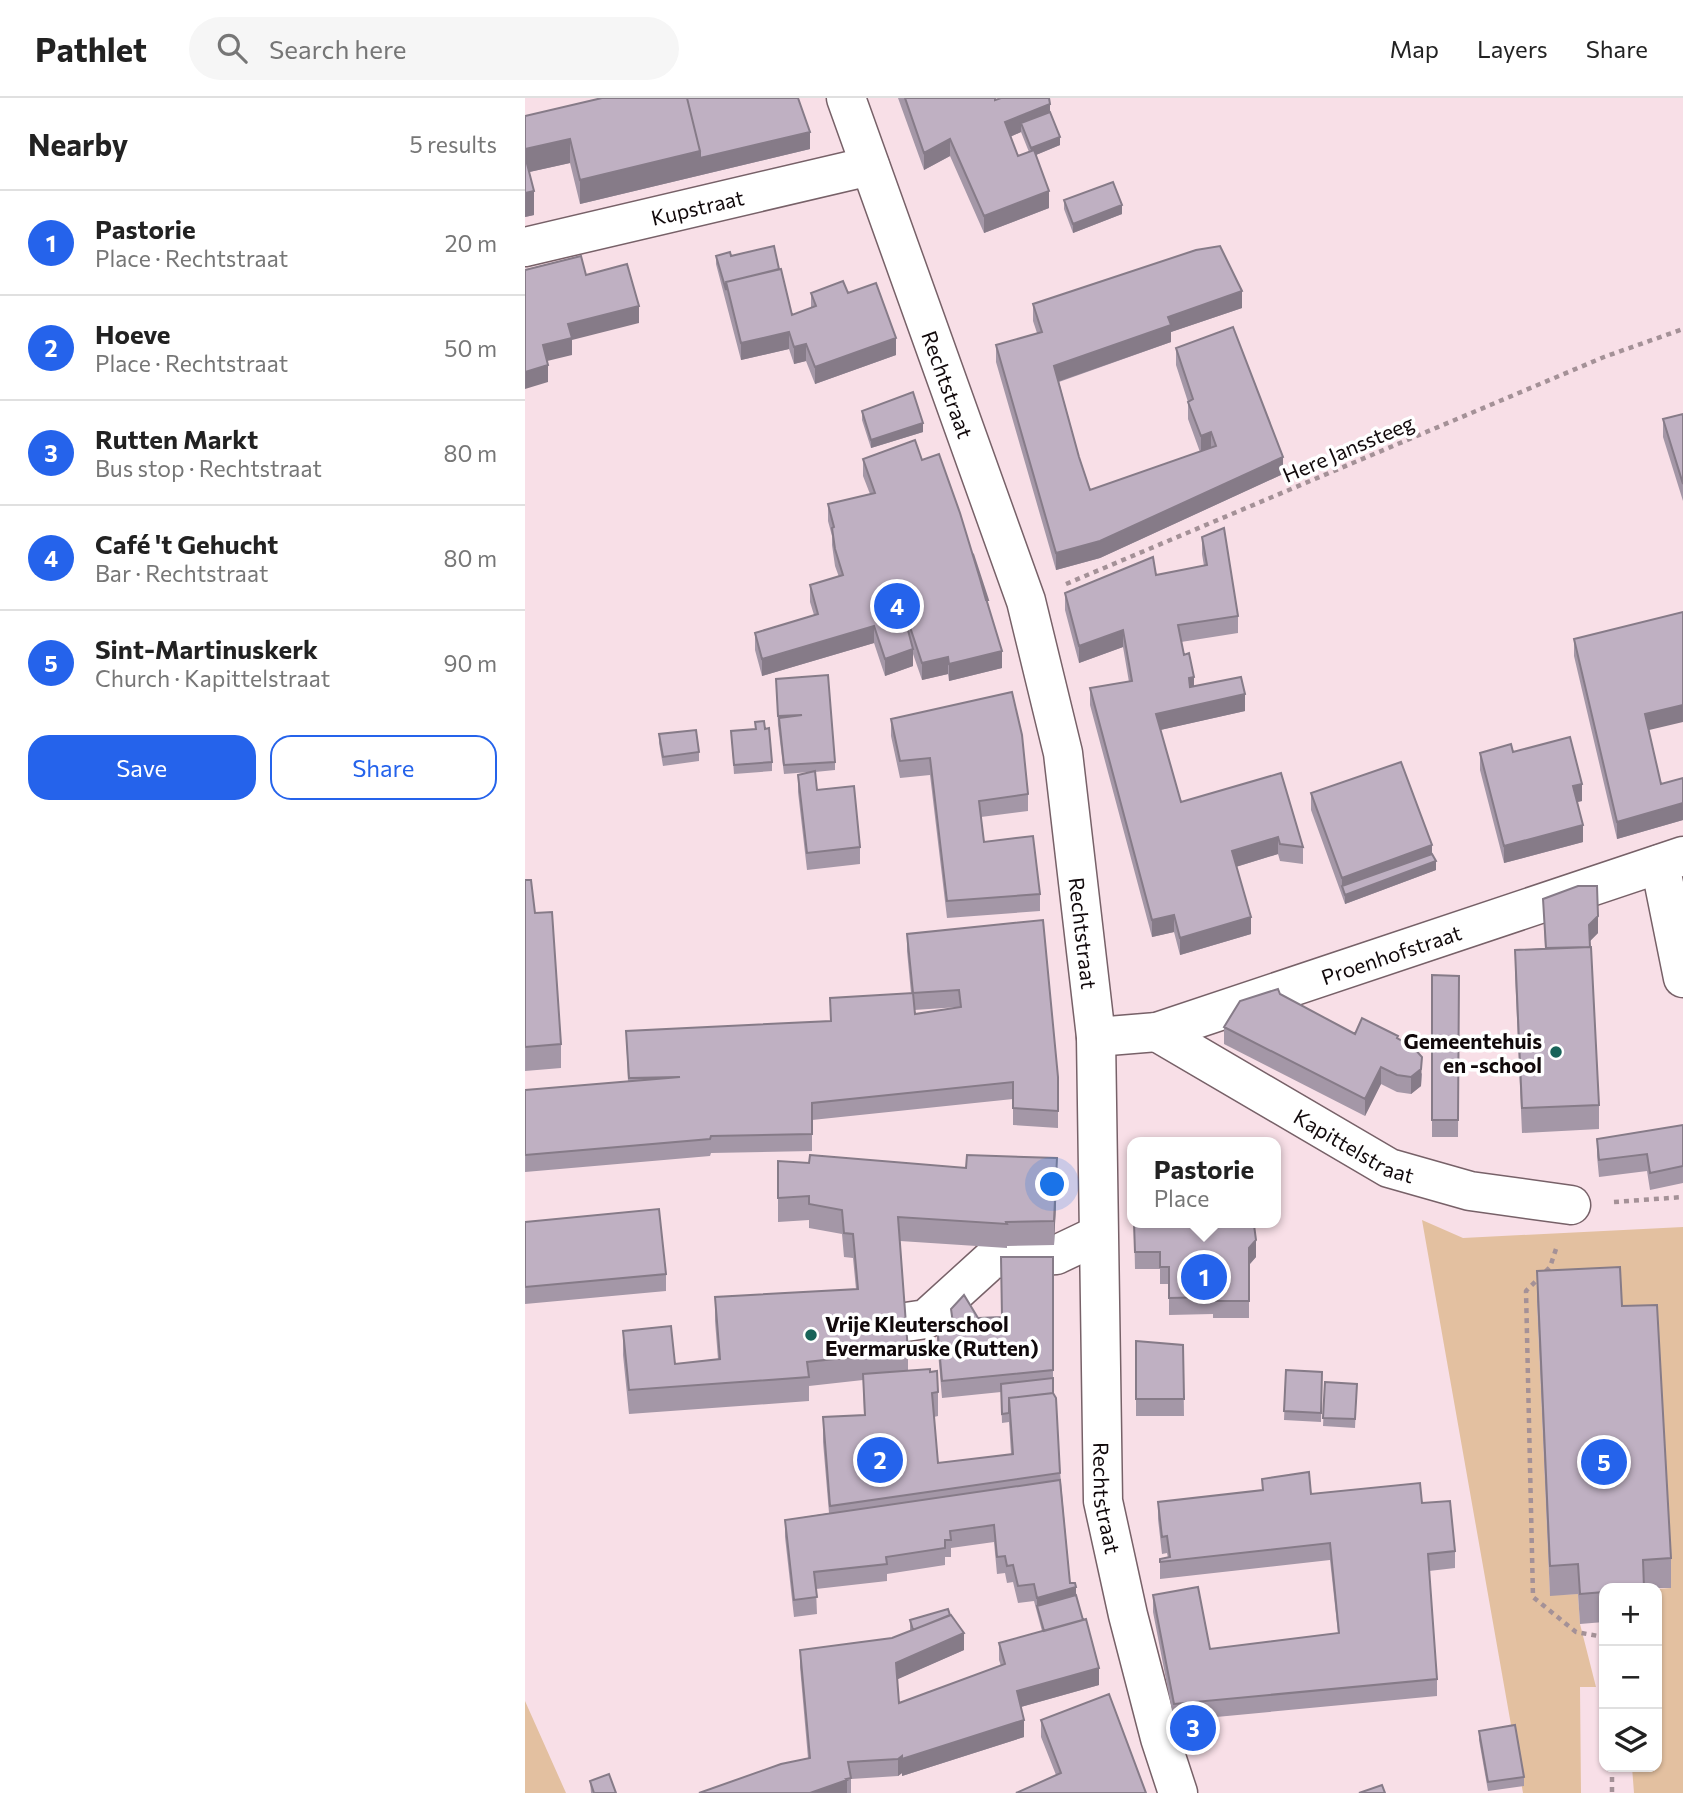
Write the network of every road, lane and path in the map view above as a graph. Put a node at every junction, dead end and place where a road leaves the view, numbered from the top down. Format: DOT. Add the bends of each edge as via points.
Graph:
graph roads {
  1 [pos="846,98"];
  2 [pos="870,166"];
  3 [pos="525,247"];
  4 [pos="1683,329"];
  5 [pos="1026,601"];
  6 [pos="1672,860"];
  7 [pos="1683,978"];
  8 [pos="1157,1032"];
  9 [pos="1096,1037"];
  10 [pos="1683,1197"];
  11 [pos="1571,1205"];
  12 [pos="1098,1234"];
  13 [pos="906,1322"];
  14 [pos="1599,1636"];
  15 [pos="1612,1772"];
  16 [pos="1178,1793"];
  17 [pos="1612,1793"];
  1 -- 2 [label="street, Rechtstraat"];
  2 -- 3 [label="street, Kupstraat"];
  2 -- 5 [label="street, Rechtstraat"];
  4 -- 5 [label="path, Here Janssteeg"];
  5 -- 9 [label="street, Rechtstraat" via="1063,752"];
  6 -- 7 [label="street"];
  6 -- 8 [label="street, Proenhofstraat"];
  8 -- 9 [label="street, Proenhofstraat"];
  8 -- 11 [label="street, Kapittelstraat" via="1389,1168 1471,1191"];
  9 -- 12 [label="street, Rechtstraat"];
  10 -- 11 [label="path"];
  11 -- 14 [label="path" via="1550,1267 1526,1291 1533,1597 1576,1632"];
  12 -- 13 [label="street" via="1056,1255 992,1259 926,1319"];
  12 -- 16 [label="street, Rechtstraat" via="1103,1502 1128,1615"];
  15 -- 17 [label="path"];
}
